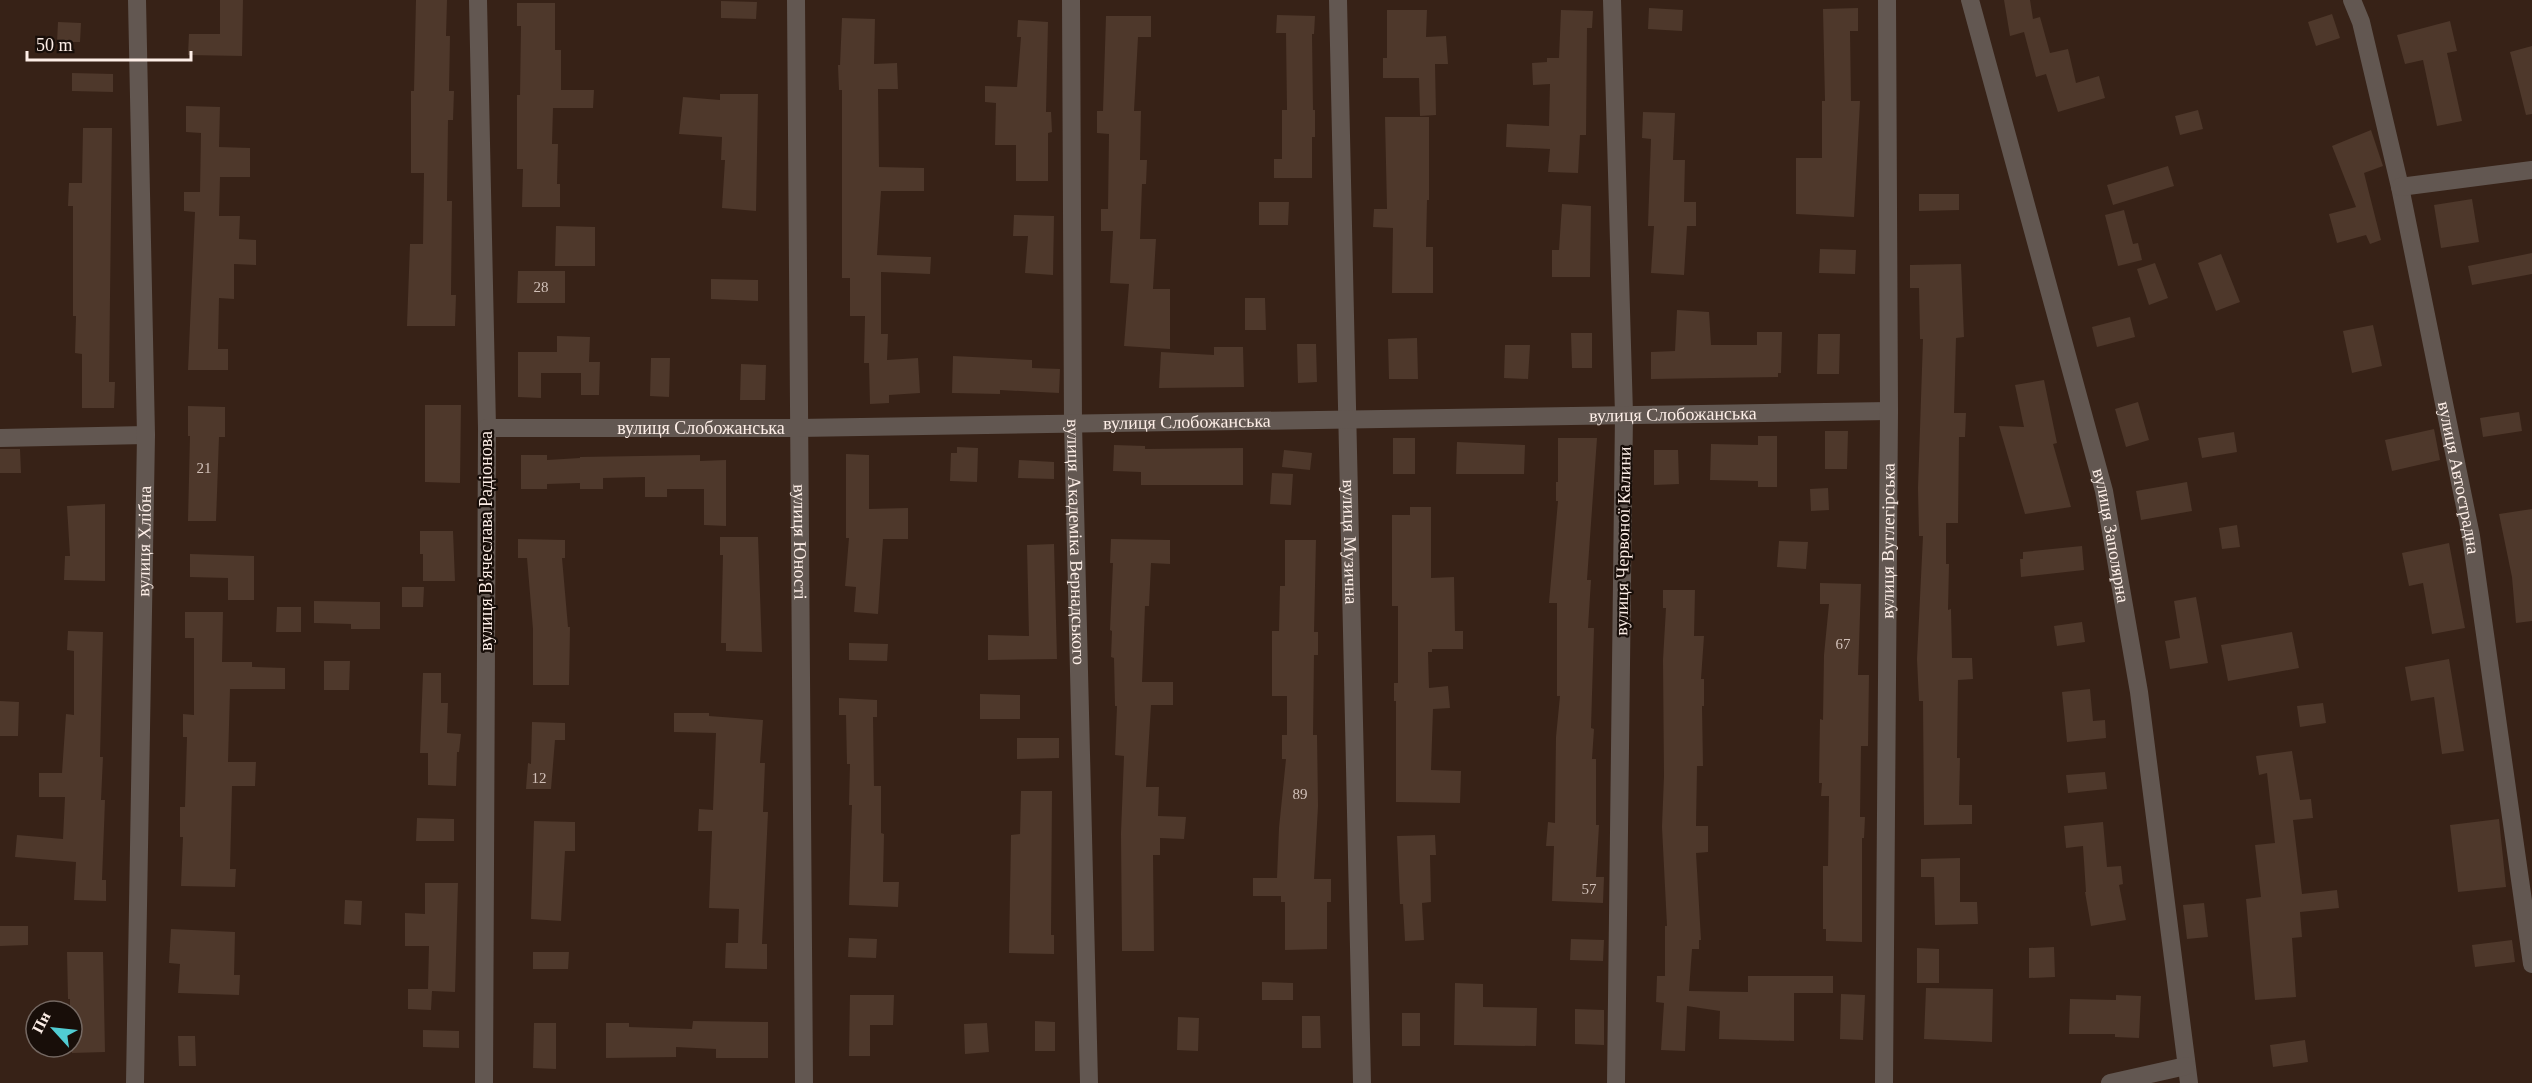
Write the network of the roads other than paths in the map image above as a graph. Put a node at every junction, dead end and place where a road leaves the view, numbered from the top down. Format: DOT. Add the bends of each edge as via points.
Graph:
graph roads {
  1 [pos="137,0"];
  2 [pos="478,0"];
  3 [pos="796,0"];
  4 [pos="1071,0"];
  5 [pos="1338,0"];
  6 [pos="1612,0"];
  7 [pos="1887,0"];
  8 [pos="1970,0"];
  9 [pos="2352,0"];
  10 [pos="2532,170"];
  11 [pos="2400,188"];
  12 [pos="1889,411"];
  13 [pos="1624,414"];
  14 [pos="1346,418"];
  15 [pos="1073,424"];
  16 [pos="487,428"];
  17 [pos="798,428"];
  18 [pos="146,435"];
  19 [pos="0,438"];
  20 [pos="2531,956"];
  21 [pos="2188,1074"];
  22 [pos="135,1083"];
  23 [pos="484,1083"];
  24 [pos="804,1083"];
  25 [pos="1089,1083"];
  26 [pos="1362,1083"];
  27 [pos="1616,1083"];
  28 [pos="1884,1083"];
  29 [pos="2110,1083"];
  1 -- 18 [label="street, вулиця Хлібна"];
  2 -- 16 [label="street, вулиця В'ячеслава Радіонова"];
  3 -- 17 [label="street, вулиця Юності"];
  4 -- 15 [label="street, вулиця Академіка Вернадського"];
  5 -- 14 [label="street, вулиця Музична"];
  6 -- 13 [label="street, вулиця Червоної Калини"];
  7 -- 12 [label="street, вулиця Вуглегірська"];
  8 -- 21 [label="street, вулиця Заполярна" via="2104,490 2139,692"];
  9 -- 11 [label="street, вулиця Автострадна" via="2361,22"];
  10 -- 11 [label="street"];
  11 -- 20 [label="street, вулиця Автострадна" via="2471,536"];
  12 -- 13 [label="street, вулиця Слобожанська"];
  12 -- 28 [label="street, вулиця Вуглегірська"];
  13 -- 14 [label="street, вулиця Слобожанська"];
  13 -- 27 [label="street, вулиця Червоної Калини"];
  14 -- 15 [label="street, вулиця Слобожанська"];
  14 -- 26 [label="street, вулиця Музична"];
  15 -- 17 [label="street, вулиця Слобожанська"];
  15 -- 25 [label="street, вулиця Академіка Вернадського"];
  16 -- 17 [label="street, вулиця Слобожанська"];
  16 -- 23 [label="street, вулиця В'ячеслава Радіонова"];
  17 -- 24 [label="street, вулиця Юності"];
  18 -- 19 [label="street"];
  18 -- 22 [label="street, вулиця Хлібна"];
  21 -- 29 [label="street"];
}
